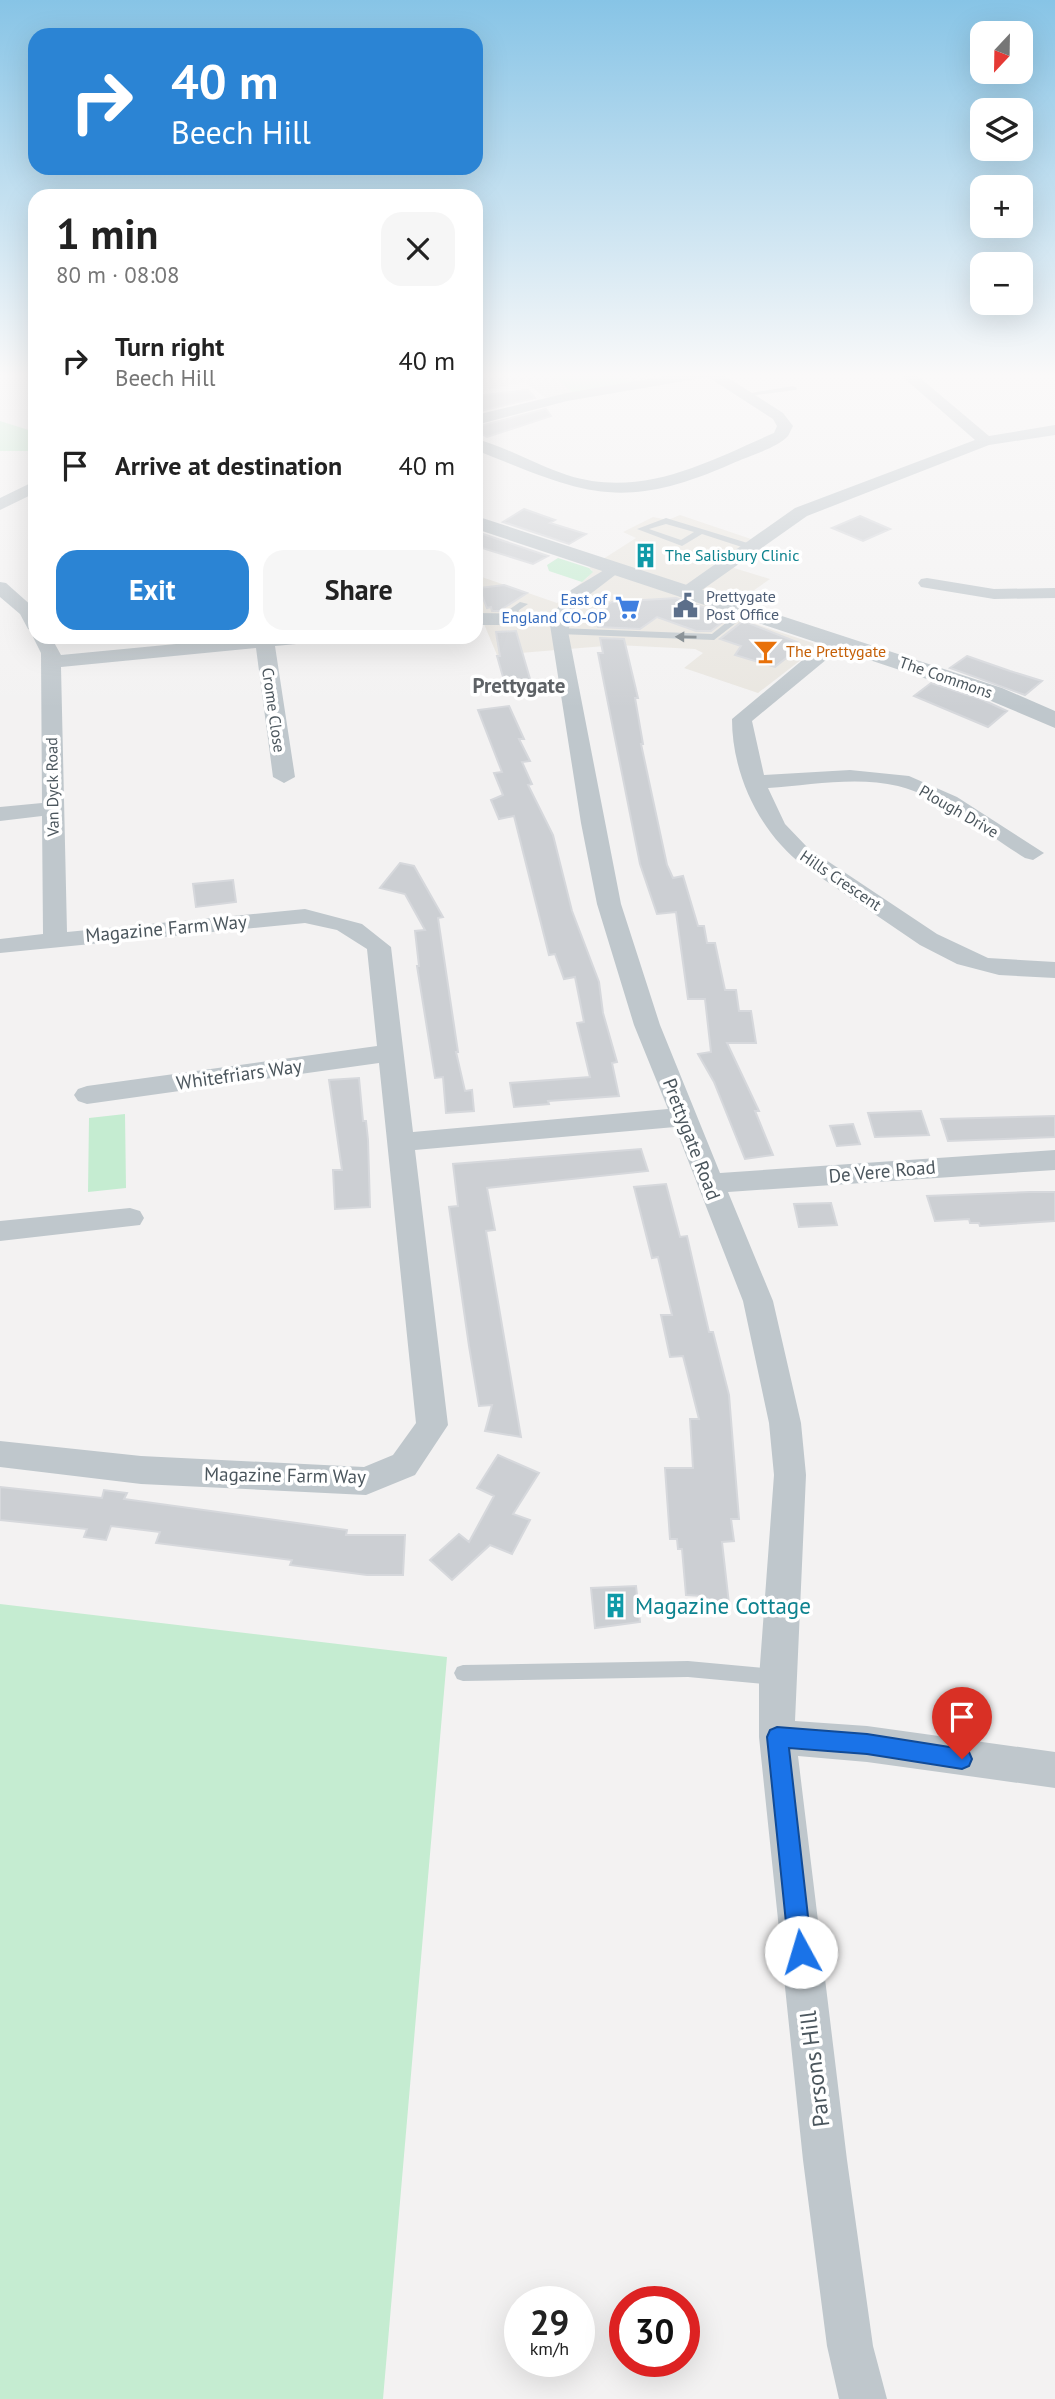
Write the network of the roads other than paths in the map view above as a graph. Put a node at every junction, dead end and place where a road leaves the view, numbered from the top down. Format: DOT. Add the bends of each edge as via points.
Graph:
graph roads {
  1 [pos="585,484"];
  2 [pos="655,484"];
  3 [pos="868,484"];
  4 [pos="28,489"];
  5 [pos="0,490"];
  6 [pos="18,494"];
  7 [pos="0,505"];
  8 [pos="483,524"];
  9 [pos="701,531"];
  10 [pos="751,547"];
  11 [pos="614,569"];
  12 [pos="927,583"];
  13 [pos="0,587"];
  14 [pos="686,593"];
  15 [pos="1055,593"];
  16 [pos="745,612"];
  17 [pos="28,613"];
  18 [pos="483,618"];
  19 [pos="559,626"];
  20 [pos="837,641"];
  21 [pos="46,644"];
  22 [pos="254,644"];
  23 [pos="265,644"];
  24 [pos="51,662"];
  25 [pos="1055,720"];
  26 [pos="284,777"];
  27 [pos="757,782"];
  28 [pos="52,808"];
  29 [pos="0,814"];
  30 [pos="1032,853"];
  31 [pos="55,939"];
  32 [pos="0,946"];
  33 [pos="1055,971"];
  34 [pos="391,1053"];
  35 [pos="87,1095"];
  36 [pos="682,1117"];
  37 [pos="403,1142"];
  38 [pos="1055,1160"];
  39 [pos="709,1184"];
  40 [pos="130,1218"];
  41 [pos="0,1231"];
  42 [pos="0,1454"];
  43 [pos="463,1673"];
  44 [pos="777,1678"];
  45 [pos="777,1737"];
  46 [pos="1055,1770"];
  47 [pos="863,2399"];
  1 -- 2 [label="street" via="618,489"];
  3 -- 10 [label="street" via="801,512"];
  4 -- 6 [label="street"];
  5 -- 6 [label="street"];
  6 -- 7 [label="street"];
  8 -- 11 [label="street, The Commons"];
  9 -- 9 [label="lane" via="666,521 641,529 682,542"];
  9 -- 10 [label="lane"];
  10 -- 14 [label="street"];
  11 -- 14 [label="street, The Commons"];
  11 -- 19 [label="street" via="564,608"];
  12 -- 15 [label="street" via="994,594"];
  13 -- 17 [label="street"];
  14 -- 16 [label="street, The Commons"];
  16 -- 19 [label="lane, one-way" via="714,637"];
  16 -- 20 [label="street, The Commons"];
  18 -- 19 [label="street" via="518,611"];
  19 -- 36 [label="street, Prettygate Road" via="609,904"];
  20 -- 25 [label="street, The Commons" via="993,693"];
  20 -- 27 [label="street, Hills Crescent" via="742,719 743,740"];
  21 -- 24 [label="street, Van Dyck Road"];
  22 -- 24 [label="street"];
  23 -- 26 [label="street, Crome Close"];
  24 -- 28 [label="street, Van Dyck Road"];
  27 -- 30 [label="street, Plough Drive" via="902,780 927,790"];
  27 -- 33 [label="street, Hills Crescent" via="768,813 788,842 932,942 966,959 1001,968"];
  28 -- 29 [label="street"];
  28 -- 31 [label="street, Van Dyck Road"];
  31 -- 32 [label="street, Magazine Farm Way"];
  31 -- 34 [label="street, Magazine Farm Way" via="305,916 338,921 365,933 379,947"];
  34 -- 35 [label="street, Whitefriars Way"];
  34 -- 37 [label="street, Magazine Farm Way"];
  36 -- 37 [label="street"];
  36 -- 39 [label="street, Prettygate Road"];
  37 -- 42 [label="street, Magazine Farm Way" via="432,1425 404,1465 366,1481 141,1470"];
  38 -- 39 [label="street, De Vere Road"];
  39 -- 44 [label="street, Prettygate Road" via="758,1301 785,1423 790,1475"];
  40 -- 41 [label="street"];
  43 -- 44 [label="lane" via="688,1670"];
  44 -- 45 [label="street, Prettygate Road"];
  45 -- 46 [label="street" via="867,1744"];
  45 -- 47 [label="street, Parsons Hill" via="825,2160 850,2346"];
}
